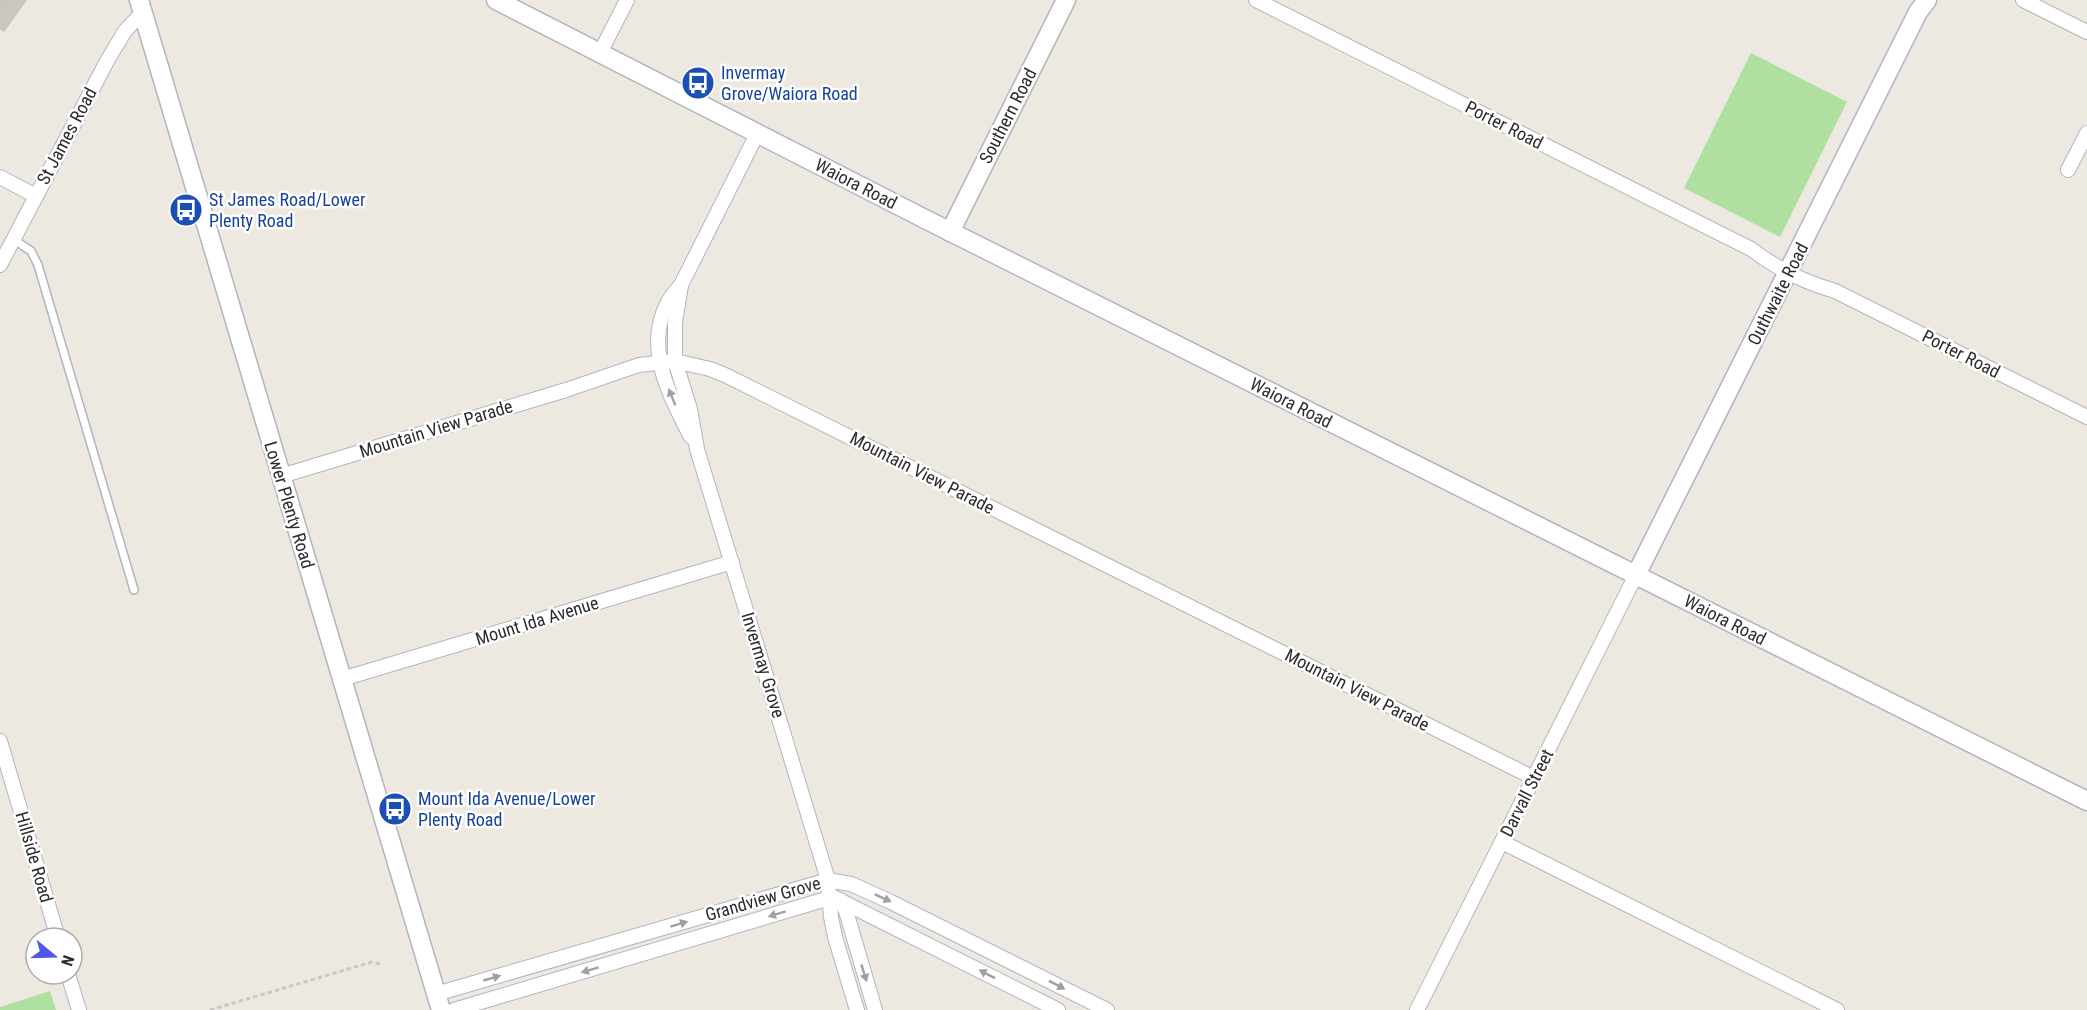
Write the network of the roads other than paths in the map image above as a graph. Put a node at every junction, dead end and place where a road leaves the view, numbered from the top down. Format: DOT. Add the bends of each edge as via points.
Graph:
graph roads {
  1 [pos="496,0"];
  2 [pos="627,0"];
  3 [pos="1066,0"];
  4 [pos="1256,0"];
  5 [pos="2023,0"];
  6 [pos="1922,4"];
  7 [pos="141,6"];
  8 [pos="2087,32"];
  9 [pos="600,53"];
  10 [pos="2087,133"];
  11 [pos="757,134"];
  12 [pos="2068,170"];
  13 [pos="0,177"];
  14 [pos="36,196"];
  15 [pos="950,232"];
  16 [pos="13,240"];
  17 [pos="0,265"];
  18 [pos="1791,269"];
  19 [pos="681,285"];
  20 [pos="675,361"];
  21 [pos="659,362"];
  22 [pos="2087,417"];
  23 [pos="698,449"];
  24 [pos="281,476"];
  25 [pos="732,562"];
  26 [pos="1636,575"];
  27 [pos="134,590"];
  28 [pos="342,679"];
  29 [pos="0,741"];
  30 [pos="1534,778"];
  31 [pos="2087,801"];
  32 [pos="1502,842"];
  33 [pos="828,880"];
  34 [pos="834,899"];
  35 [pos="54,926"];
  36 [pos="72,986"];
  37 [pos="438,1002"];
  38 [pos="79,1010"];
  39 [pos="454,1010"];
  40 [pos="857,1010"];
  41 [pos="875,1010"];
  42 [pos="1059,1010"];
  43 [pos="1107,1010"];
  44 [pos="1418,1010"];
  45 [pos="1837,1010"];
  1 -- 9 [label="main road, Waiora Road"];
  2 -- 9 [label="street"];
  3 -- 15 [label="main road, Southern Road"];
  4 -- 18 [label="street, Porter Road" via="1751,249 1769,262"];
  5 -- 8 [label="street"];
  6 -- 18 [label="main road, Outhwaite Road"];
  7 -- 14 [label="street, St James Road" via="107,61"];
  7 -- 24 [label="main road, Lower Plenty Road"];
  9 -- 11 [label="main road, Waiora Road"];
  10 -- 12 [label="street"];
  11 -- 15 [label="main road, Waiora Road"];
  11 -- 19 [label="street, Invermay Grove"];
  13 -- 14 [label="street"];
  14 -- 16 [label="street, St James Road"];
  15 -- 26 [label="main road, Waiora Road"];
  16 -- 17 [label="street, St James Road"];
  16 -- 27 [label="lane" via="30,250 38,265"];
  18 -- 22 [label="street, Porter Road" via="1808,283 1835,291"];
  18 -- 26 [label="main road, Outhwaite Road"];
  19 -- 20 [label="street, Invermay Grove"];
  19 -- 21 [label="street, Invermay Grove" via="662,316"];
  20 -- 21 [label="street, Mountain View Parade"];
  20 -- 23 [label="street, Invermay Grove"];
  20 -- 30 [label="street, Mountain View Parade" via="725,375"];
  23 -- 21 [label="street, Invermay Grove, one-way"];
  21 -- 24 [label="street, Mountain View Parade"];
  23 -- 25 [label="street, Invermay Grove"];
  24 -- 28 [label="main road, Lower Plenty Road"];
  25 -- 28 [label="street, Mount Ida Avenue"];
  25 -- 33 [label="street, Invermay Grove"];
  26 -- 30 [label="street, Darvall Street"];
  26 -- 31 [label="main road, Waiora Road"];
  28 -- 37 [label="main road, Lower Plenty Road"];
  29 -- 35 [label="street, Hillside Road"];
  30 -- 32 [label="street, Darvall Street"];
  32 -- 44 [label="street, Darvall Street"];
  32 -- 45 [label="street"];
  33 -- 34 [label="street, Invermay Grove"];
  37 -- 33 [label="street, Grandview Grove, one-way"];
  33 -- 43 [label="street, Grandview Grove, one-way" via="851,884 891,902"];
  34 -- 39 [label="street, Grandview Grove, one-way"];
  34 -- 40 [label="street, Invermay Grove" via="835,937"];
  34 -- 41 [label="street, Invermay Grove, one-way" via="846,911"];
  42 -- 34 [label="street, Grandview Grove, one-way"];
  36 -- 38 [label="street"];
}
